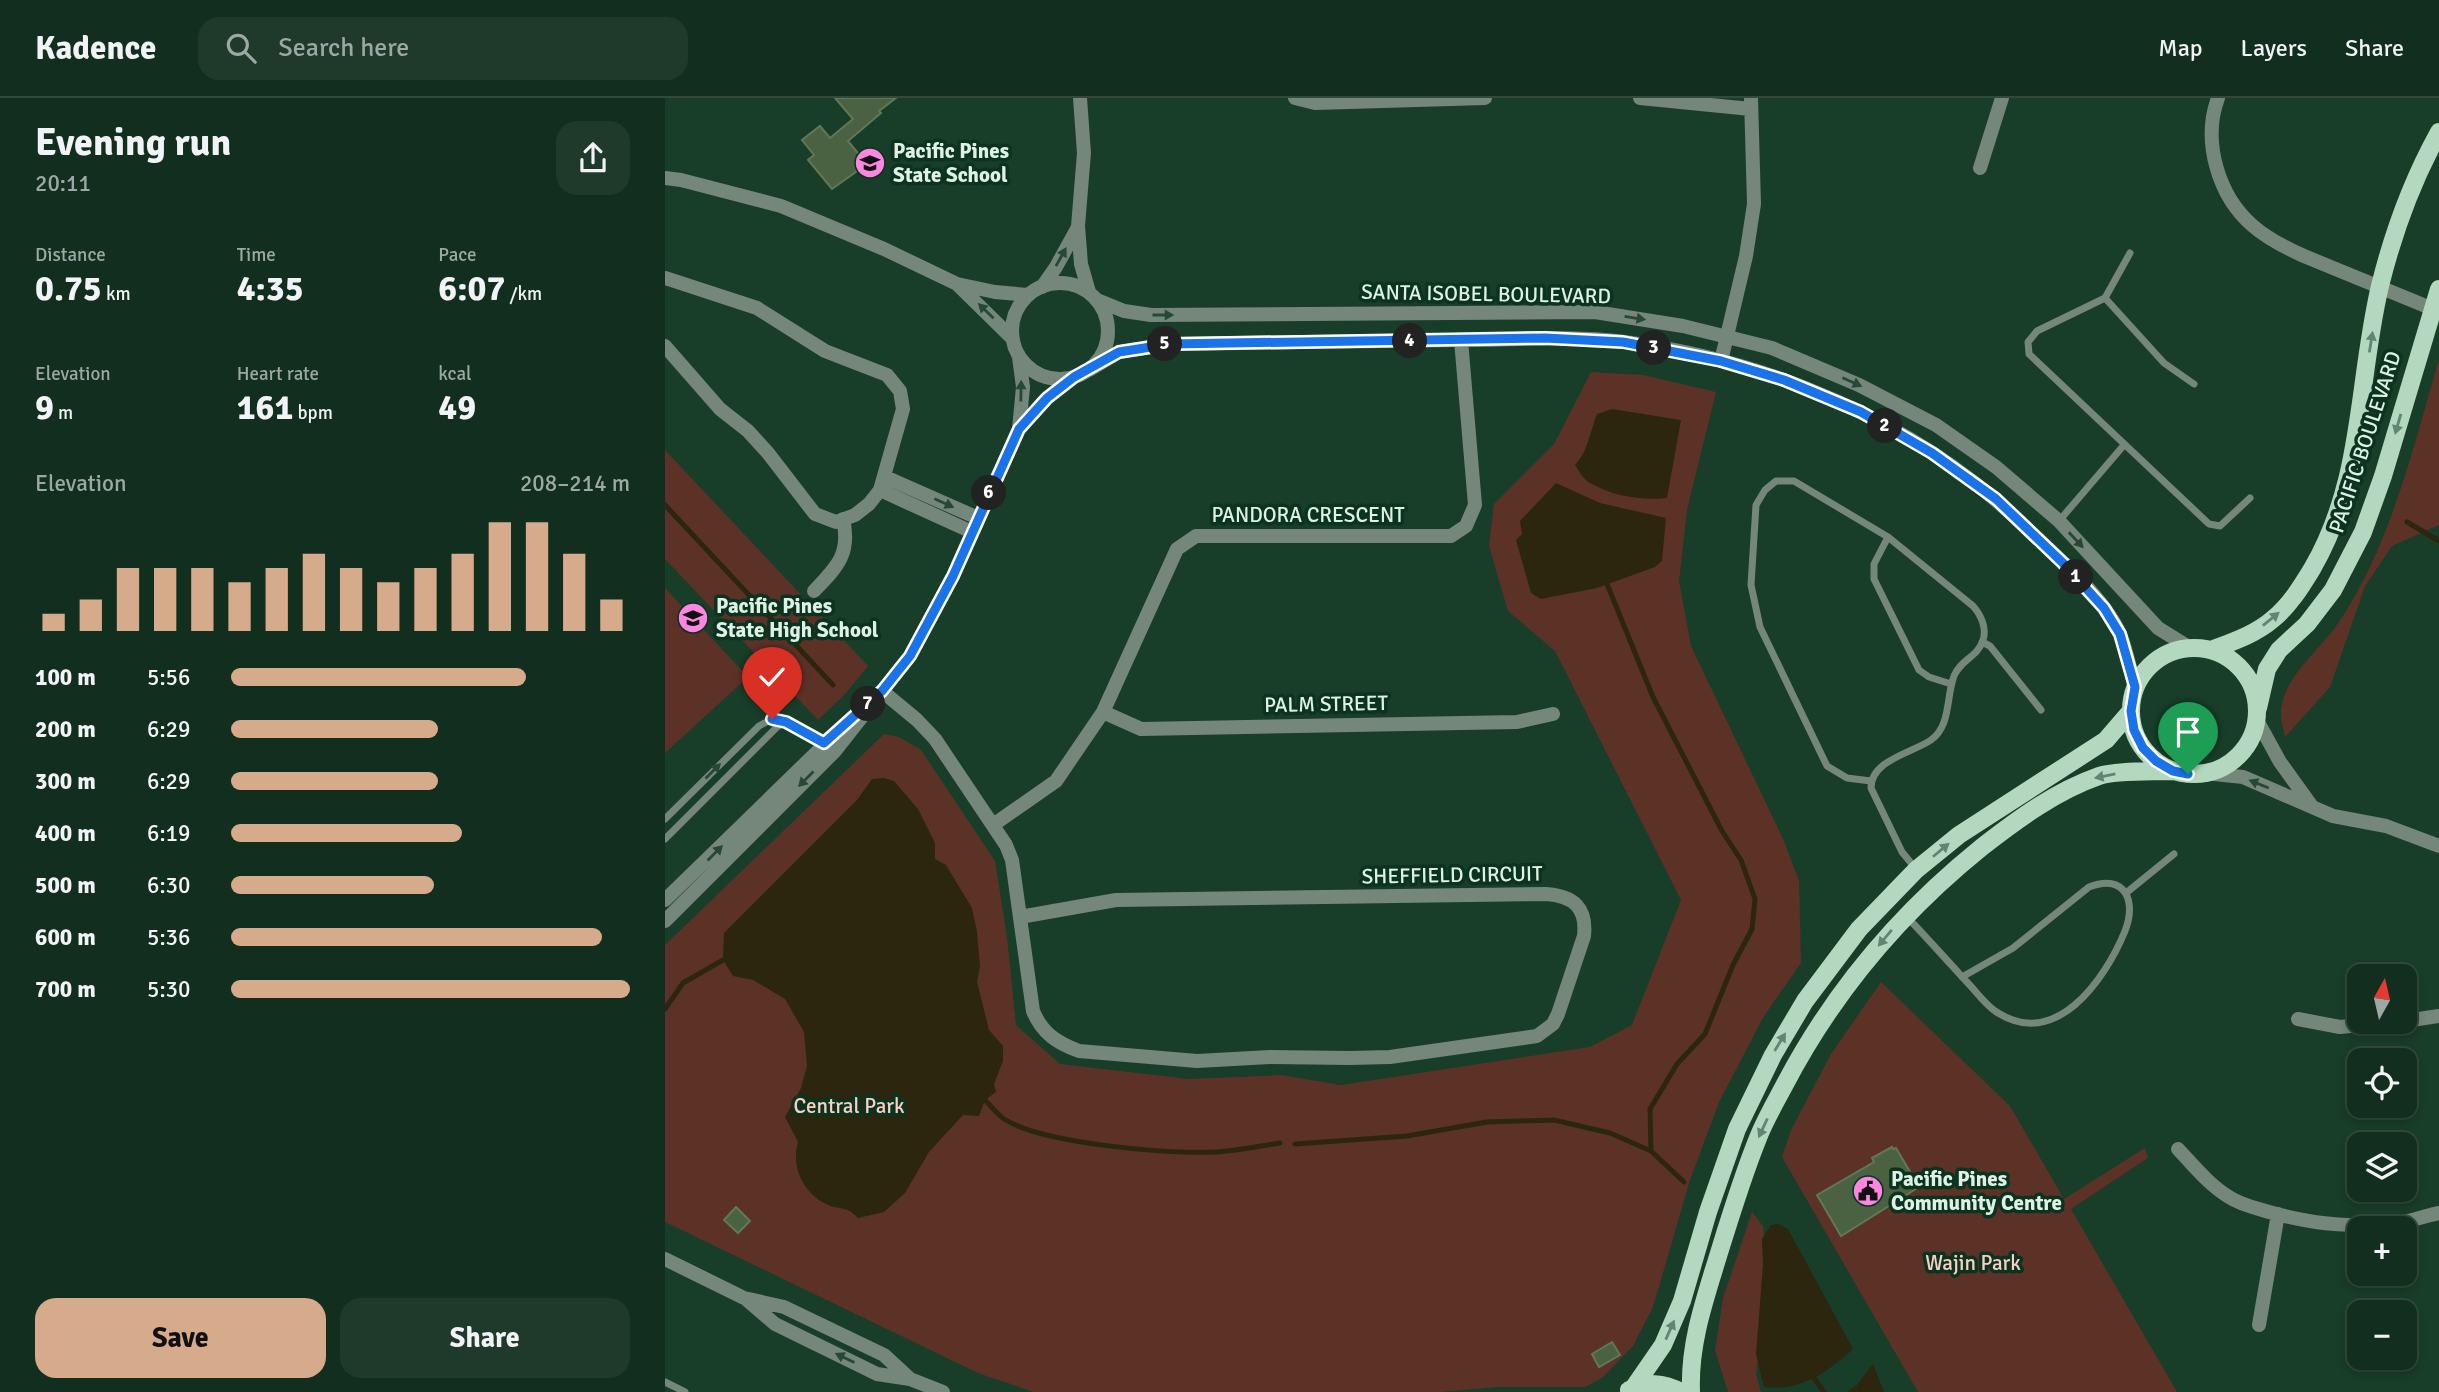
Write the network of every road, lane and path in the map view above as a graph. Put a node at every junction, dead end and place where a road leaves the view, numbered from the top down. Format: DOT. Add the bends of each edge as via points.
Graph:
graph roads {
  1 [pos="1080,98"];
  2 [pos="1295,98"];
  3 [pos="1485,98"];
  4 [pos="1640,98"];
  5 [pos="2002,98"];
  6 [pos="2218,98"];
  7 [pos="1751,103"];
  8 [pos="2439,132"];
  9 [pos="1980,168"];
  10 [pos="665,178"];
  11 [pos="1078,226"];
  12 [pos="2130,253"];
  13 [pos="665,278"];
  14 [pos="957,284"];
  15 [pos="2381,286"];
  16 [pos="1042,287"];
  17 [pos="2439,289"];
  18 [pos="1028,295"];
  19 [pos="1093,296"];
  20 [pos="2105,298"];
  21 [pos="2433,309"];
  22 [pos="1728,337"];
  23 [pos="1013,339"];
  24 [pos="1461,340"];
  25 [pos="665,346"];
  26 [pos="1018,354"];
  27 [pos="1721,361"];
  28 [pos="1089,370"];
  29 [pos="1074,377"];
  30 [pos="2194,384"];
  31 [pos="1019,429"];
  32 [pos="2124,445"];
  33 [pos="882,484"];
  34 [pos="2250,498"];
  35 [pos="978,518"];
  36 [pos="843,519"];
  37 [pos="2059,521"];
  38 [pos="972,532"];
  39 [pos="1888,537"];
  40 [pos="814,591"];
  41 [pos="1982,642"];
  42 [pos="2190,648"];
  43 [pos="2211,650"];
  44 [pos="1951,684"];
  45 [pos="2135,687"];
  46 [pos="882,691"];
  47 [pos="2041,710"];
  48 [pos="2131,711"];
  49 [pos="1103,712"];
  50 [pos="1553,714"];
  51 [pos="2258,714"];
  52 [pos="786,722"];
  53 [pos="824,743"];
  54 [pos="2173,771"];
  55 [pos="2204,773"];
  56 [pos="1871,781"];
  57 [pos="2312,805"];
  58 [pos="665,819"];
  59 [pos="993,825"];
  60 [pos="665,839"];
  61 [pos="2439,846"];
  62 [pos="2174,854"];
  63 [pos="1916,870"];
  64 [pos="2126,893"];
  65 [pos="665,900"];
  66 [pos="1020,916"];
  67 [pos="1906,916"];
  68 [pos="665,921"];
  69 [pos="1962,977"];
  70 [pos="2439,1016"];
  71 [pos="2417,1019"];
  72 [pos="2298,1020"];
  73 [pos="2347,1026"];
  74 [pos="2178,1149"];
  75 [pos="2439,1213"];
  76 [pos="2278,1214"];
  77 [pos="665,1259"];
  78 [pos="2259,1325"];
  79 [pos="665,1382"];
  80 [pos="1630,1390"];
  81 [pos="685,1392"];
  82 [pos="943,1392"];
  83 [pos="1681,1392"];
  84 [pos="1691,1392"];
  1 -- 11 [label="street" via="1084,153"];
  2 -- 3 [label="street" via="1315,103"];
  4 -- 7 [label="street"];
  5 -- 9 [label="street"];
  6 -- 15 [label="street" via="2212,146 2222,184 2241,214 2284,247"];
  7 -- 22 [label="street" via="1754,204"];
  8 -- 15 [label="main road" via="2405,206"];
  10 -- 14 [label="street" via="781,206"];
  16 -- 11 [label="street, one-way"];
  11 -- 19 [label="street" via="1081,264"];
  12 -- 20 [label="lane"];
  13 -- 33 [label="street" via="757,307 825,351 887,375 900,391 903,409"];
  14 -- 18 [label="street"];
  23 -- 14 [label="street, one-way"];
  15 -- 21 [label="street"];
  43 -- 15 [label="main road, one-way" via="2272,621 2298,593 2326,544 2346,489"];
  16 -- 18 [label="street"];
  16 -- 19 [label="street" via="1074,285"];
  17 -- 21 [label="main road, PACIFIC BOULEVARD"];
  18 -- 23 [label="street" via="1018,308"];
  19 -- 22 [label="street, SANTA ISOBEL BOULEVARD, one-way" via="1124,311 1151,315 1595,312"];
  19 -- 28 [label="street" via="1108,329 1107,345"];
  20 -- 30 [label="lane" via="2164,363"];
  20 -- 32 [label="lane" via="2037,331 2028,342 2029,354"];
  21 -- 51 [label="main road, PACIFIC BOULEVARD, one-way" via="2363,532 2333,590 2267,669"];
  22 -- 27 [label="street"];
  22 -- 37 [label="street, SANTA ISOBEL BOULEVARD, one-way" via="1772,348 1859,384 1936,425 1996,467"];
  23 -- 26 [label="street"];
  24 -- 27 [label="street, SANTA ISOBEL BOULEVARD" via="1623,342"];
  24 -- 28 [label="street, SANTA ISOBEL BOULEVARD" via="1170,344 1119,352"];
  24 -- 49 [label="street, PANDORA CRESCENT" via="1475,505 1467,526 1451,536 1196,536 1177,549"];
  25 -- 36 [label="street" via="720,409 768,453 815,514 836,522"];
  26 -- 29 [label="street" via="1042,376"];
  31 -- 26 [label="street, one-way" via="1023,387"];
  27 -- 45 [label="street, SANTA ISOBEL BOULEVARD" via="1784,380 1861,412 1932,453 1996,499 2104,608 2120,634"];
  28 -- 29 [label="street"];
  29 -- 31 [label="street"];
  31 -- 35 [label="street"];
  32 -- 34 [label="lane" via="2209,524 2220,526"];
  32 -- 37 [label="lane"];
  33 -- 35 [label="street, one-way"];
  33 -- 36 [label="street" via="869,504"];
  33 -- 38 [label="street"];
  35 -- 38 [label="street"];
  36 -- 40 [label="street" via="845,550"];
  37 -- 42 [label="street, SANTA ISOBEL BOULEVARD, one-way" via="2158,628"];
  38 -- 46 [label="street" via="931,620"];
  39 -- 41 [label="lane" via="1973,606 1982,617"];
  39 -- 44 [label="lane" via="1874,564 1874,579 1919,670"];
  39 -- 56 [label="lane" via="1794,481 1776,481 1756,505 1751,584 1759,627 1828,766 1847,778"];
  41 -- 44 [label="lane" via="1977,653 1959,665"];
  41 -- 47 [label="lane"];
  42 -- 43 [label="main road"];
  42 -- 45 [label="main road" via="2157,659"];
  43 -- 51 [label="main road" via="2244,672 2254,689"];
  44 -- 56 [label="lane" via="1944,725 1932,739 1897,757"];
  45 -- 48 [label="main road"];
  46 -- 53 [label="street"];
  46 -- 59 [label="street, SHEFFIELD CIRCUIT" via="935,739"];
  46 -- 68 [label="street, one-way" via="835,751"];
  48 -- 54 [label="main road" via="2143,748"];
  63 -- 48 [label="main road, one-way" via="1959,835 2106,740"];
  49 -- 50 [label="street, PALM STREET" via="1141,729 1517,722"];
  49 -- 59 [label="street, PANDORA CRESCENT" via="1056,781"];
  51 -- 55 [label="main road" via="2245,750 2220,769"];
  51 -- 57 [label="street" via="2280,762"];
  52 -- 53 [label="lane"];
  58 -- 52 [label="lane, one-way" via="758,726 772,719"];
  52 -- 60 [label="lane"];
  65 -- 53 [label="street, one-way"];
  54 -- 55 [label="main road"];
  54 -- 67 [label="main road, one-way" via="2102,775 2060,793 1990,841"];
  57 -- 55 [label="street, one-way" via="2243,777"];
  56 -- 63 [label="lane" via="1902,852"];
  57 -- 61 [label="street" via="2333,816 2386,826"];
  59 -- 66 [label="street, SHEFFIELD CIRCUIT" via="1012,860"];
  62 -- 64 [label="lane"];
  80 -- 63 [label="main road, one-way" via="1663,1345 1682,1301 1737,1129 1773,1055 1805,1001 1859,929"];
  64 -- 69 [label="lane" via="2105,883 2089,887 2013,948"];
  64 -- 69 [label="lane" via="2131,901 2130,918 2105,971 2093,989 2061,1015 2035,1023 2015,1020 1989,1005"];
  66 -- 66 [label="street, SHEFFIELD CIRCUIT" via="1129,900 1546,894 1578,906 1585,924 1558,1014 1537,1036 1390,1057 1197,1061 1079,1051 1048,1035 1033,1011"];
  67 -- 69 [label="lane"];
  67 -- 84 [label="main road, one-way" via="1834,1001 1807,1042 1758,1137 1696,1328"];
  70 -- 71 [label="street"];
  72 -- 73 [label="street"];
  74 -- 76 [label="street" via="2229,1198"];
  75 -- 76 [label="street" via="2338,1226"];
  76 -- 78 [label="street"];
  77 -- 82 [label="street" via="744,1298 784,1307 884,1355 909,1379"];
  79 -- 81 [label="lane"];
  80 -- 83 [label="main road" via="1649,1384"];
}
